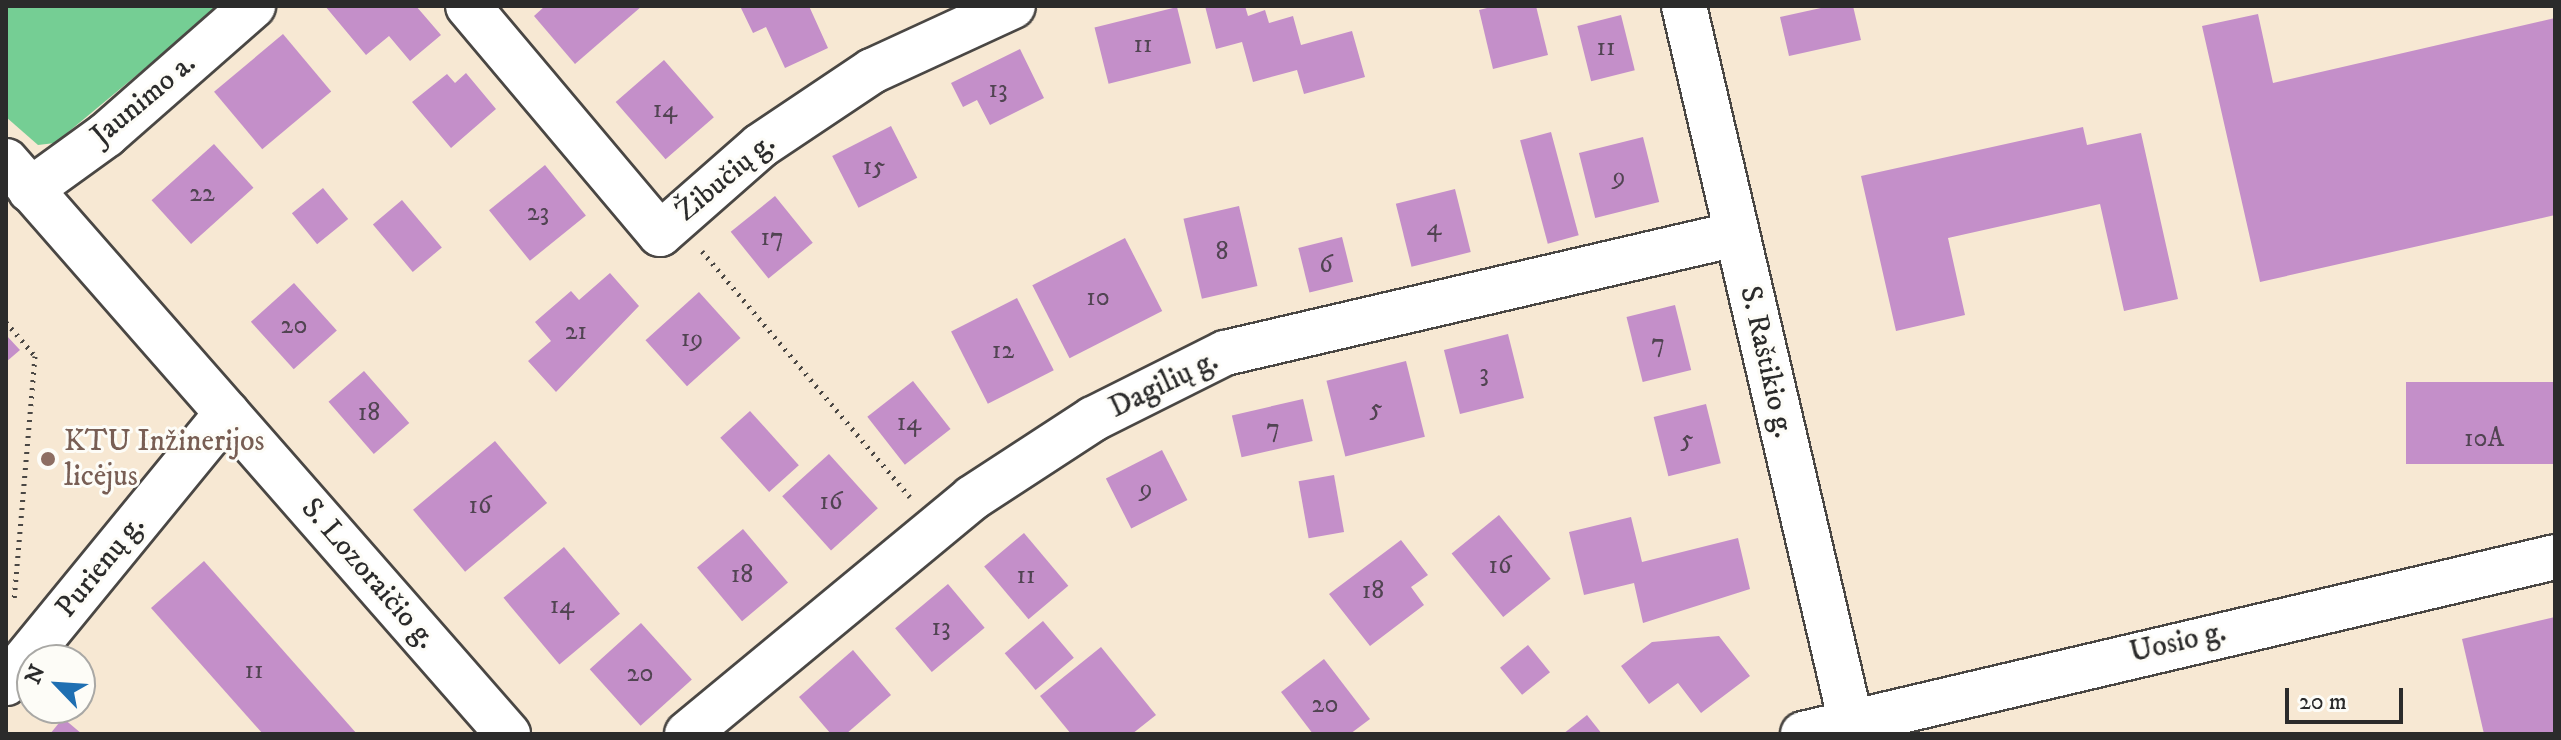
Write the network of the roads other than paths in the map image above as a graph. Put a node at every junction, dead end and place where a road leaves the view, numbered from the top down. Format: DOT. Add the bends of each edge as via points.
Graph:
graph roads {
  1 [pos="253,6"];
  2 [pos="468,6"];
  3 [pos="1013,6"];
  4 [pos="1684,6"];
  5 [pos="18,176"];
  6 [pos="1736,234"];
  7 [pos="227,413"];
  8 [pos="2555,557"];
  9 [pos="6,683"];
  10 [pos="1850,718"];
  11 [pos="494,729"];
  12 [pos="687,734"];
  13 [pos="1803,734"];
  1 -- 5 [label="street, Jaunimo a." via="106,135"];
  2 -- 3 [label="street, Žibučių g." via="660,234 760,146 872,71"];
  4 -- 6 [label="street, S. Raštikio g."];
  5 -- 7 [label="street, S. Lozoraičio g."];
  6 -- 10 [label="street, S. Raštikio g."];
  6 -- 12 [label="street, Dagilių g." via="1225,353 1093,419 935,526"];
  7 -- 9 [label="street, Purienų g."];
  7 -- 11 [label="street, S. Lozoraičio g."];
  8 -- 10 [label="street, Uosio g."];
  10 -- 13 [label="street, Uosio g."];
}
